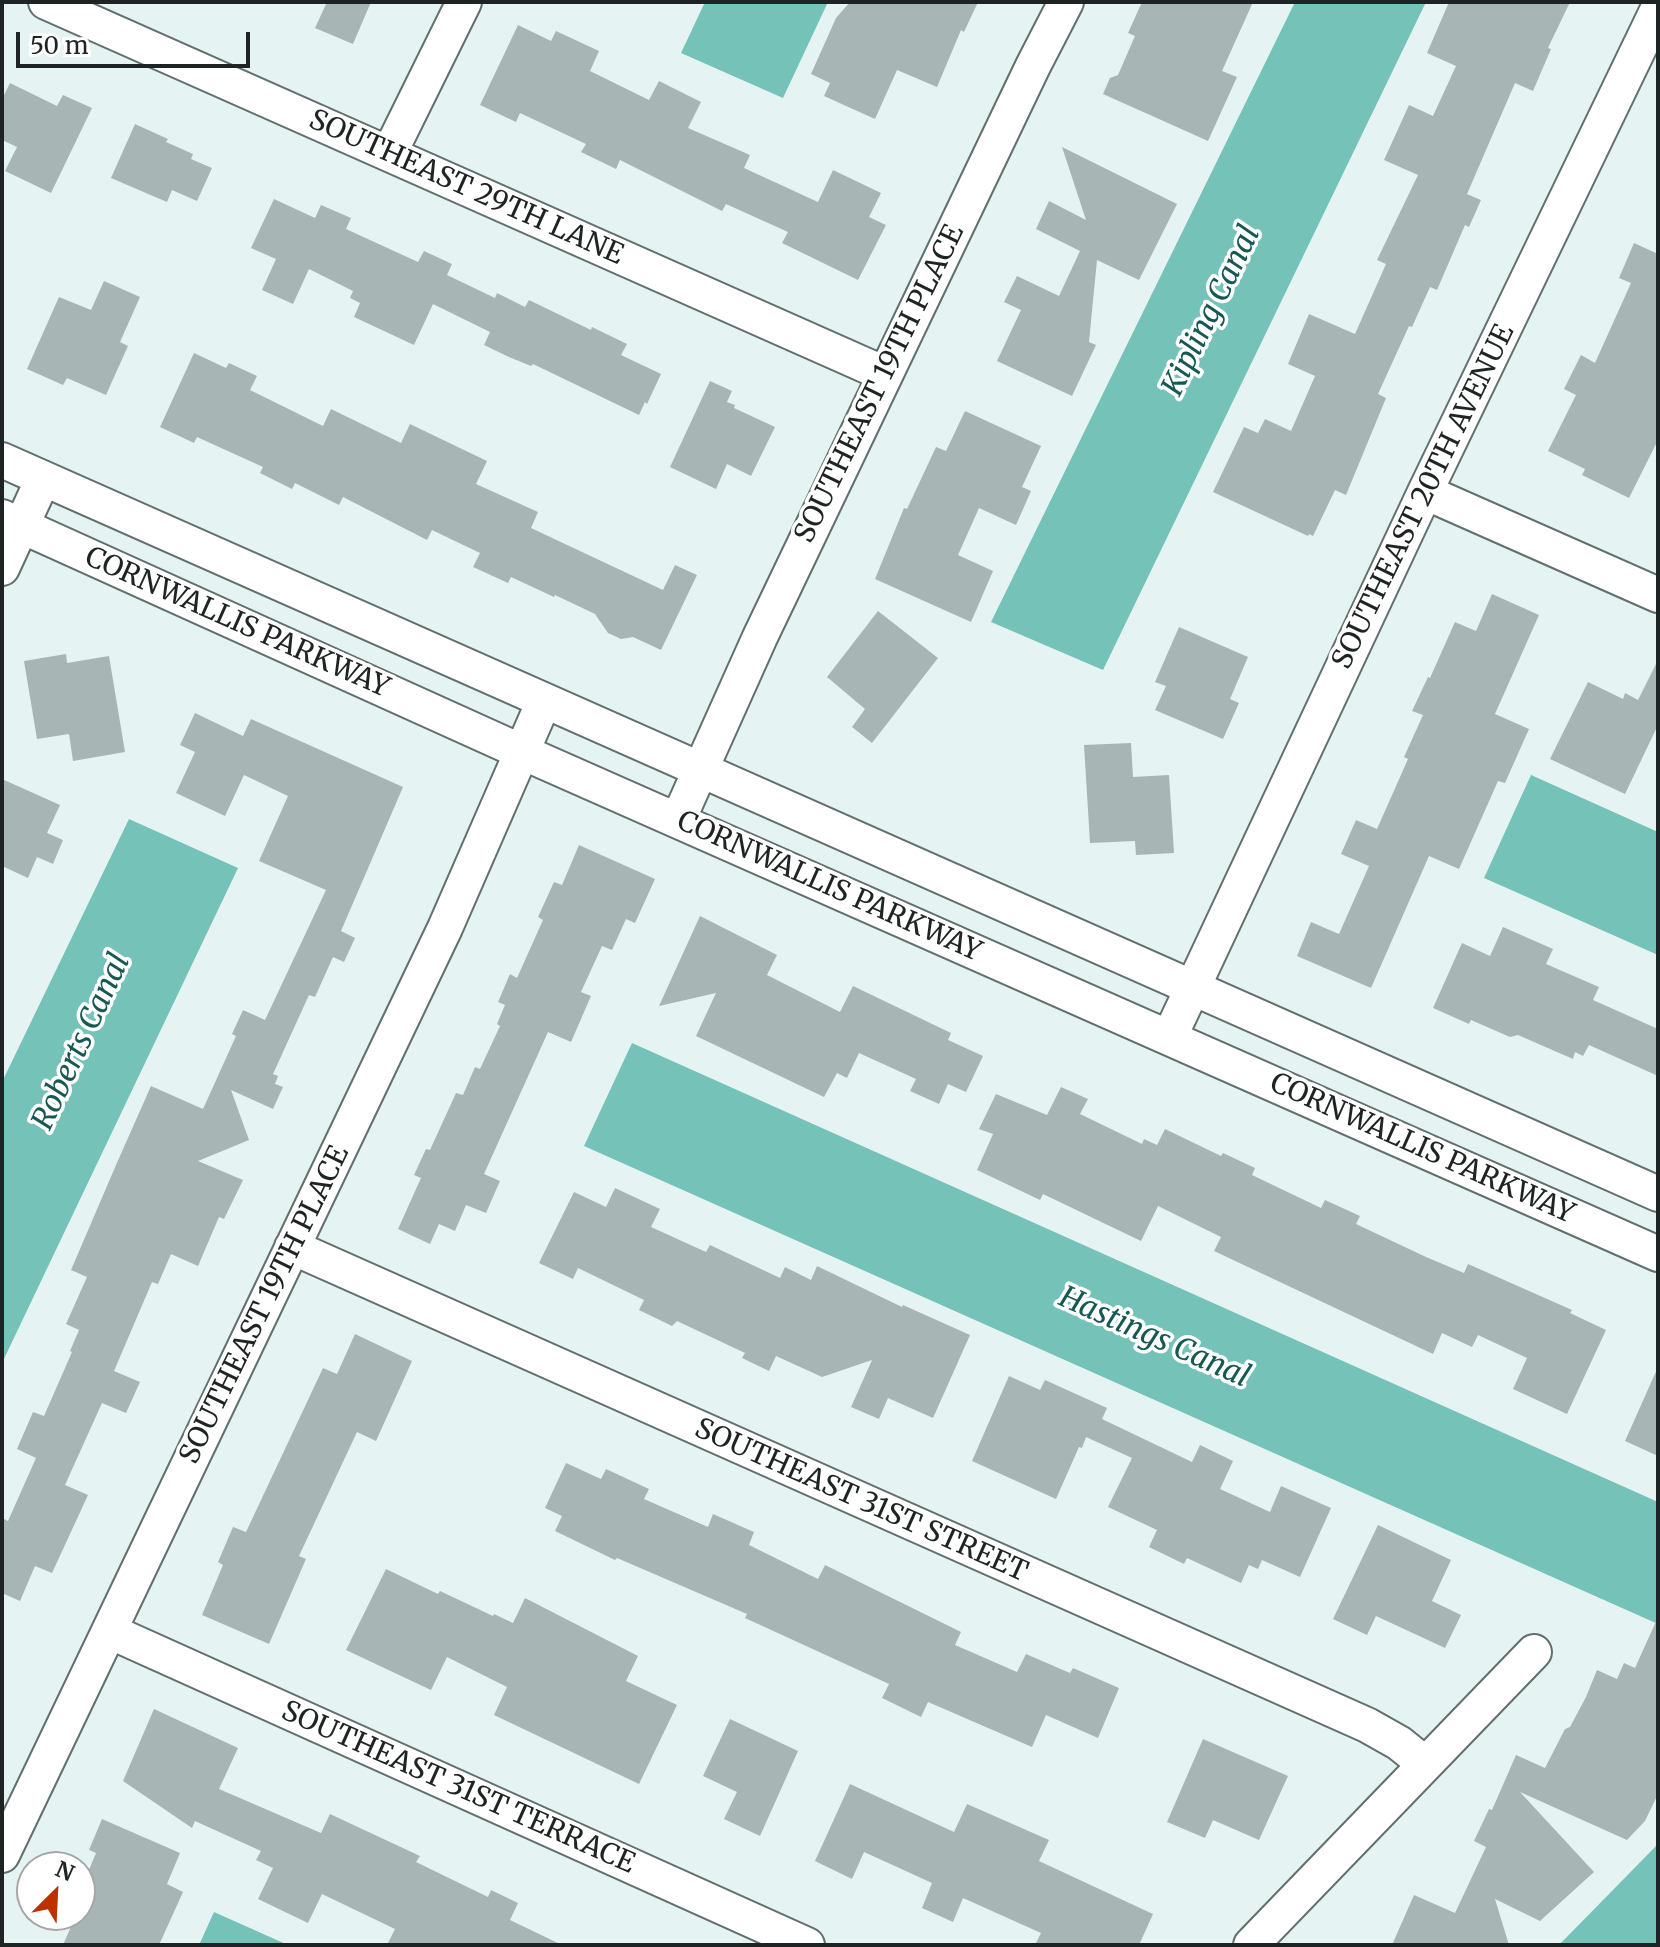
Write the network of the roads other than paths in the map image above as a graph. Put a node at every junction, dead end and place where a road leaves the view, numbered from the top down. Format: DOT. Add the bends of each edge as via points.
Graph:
graph roads {
  1 [pos="46,2"];
  2 [pos="464,2"];
  3 [pos="1066,2"];
  4 [pos="1658,9"];
  5 [pos="389,154"];
  6 [pos="885,374"];
  7 [pos="2,460"];
  8 [pos="43,479"];
  9 [pos="1425,492"];
  10 [pos="11,521"];
  11 [pos="2,568"];
  12 [pos="1658,595"];
  13 [pos="544,701"];
  14 [pos="522,752"];
  15 [pos="700,769"];
  16 [pos="678,820"];
  17 [pos="1192,986"];
  18 [pos="1170,1036"];
  19 [pos="1658,1194"];
  20 [pos="292,1247"];
  21 [pos="1658,1254"];
  22 [pos="109,1631"];
  23 [pos="1534,1652"];
  24 [pos="1425,1764"];
  25 [pos="2,1855"];
  26 [pos="807,1945"];
  27 [pos="1251,1945"];
  1 -- 5 [label="street, SOUTHEAST 29TH LANE"];
  2 -- 5 [label="street"];
  3 -- 6 [label="street, SOUTHEAST 19TH PLACE"];
  4 -- 9 [label="street, SOUTHEAST 20TH AVENUE"];
  5 -- 6 [label="street, SOUTHEAST 29TH LANE"];
  6 -- 15 [label="street, SOUTHEAST 19TH PLACE"];
  7 -- 8 [label="street, CORNWALLIS PARKWAY"];
  8 -- 10 [label="street"];
  8 -- 13 [label="street, CORNWALLIS PARKWAY"];
  9 -- 12 [label="street"];
  9 -- 17 [label="street, SOUTHEAST 20TH AVENUE"];
  10 -- 11 [label="street"];
  10 -- 14 [label="street, CORNWALLIS PARKWAY"];
  13 -- 14 [label="street, SOUTHEAST 19TH PLACE"];
  13 -- 15 [label="street, CORNWALLIS PARKWAY"];
  14 -- 16 [label="street, CORNWALLIS PARKWAY"];
  14 -- 20 [label="street, SOUTHEAST 19TH PLACE" via="445,928"];
  15 -- 16 [label="street, SOUTHEAST 19TH PLACE"];
  15 -- 17 [label="street, CORNWALLIS PARKWAY"];
  16 -- 18 [label="street, CORNWALLIS PARKWAY"];
  17 -- 18 [label="street, SOUTHEAST 20TH AVENUE"];
  17 -- 19 [label="street, CORNWALLIS PARKWAY"];
  18 -- 21 [label="street, CORNWALLIS PARKWAY"];
  20 -- 22 [label="street, SOUTHEAST 19TH PLACE"];
  20 -- 24 [label="street, SOUTHEAST 31ST STREET" via="1367,1725"];
  22 -- 25 [label="street, SOUTHEAST 19TH PLACE"];
  22 -- 26 [label="street, SOUTHEAST 31ST TERRACE"];
  23 -- 24 [label="street"];
  24 -- 27 [label="street"];
}
